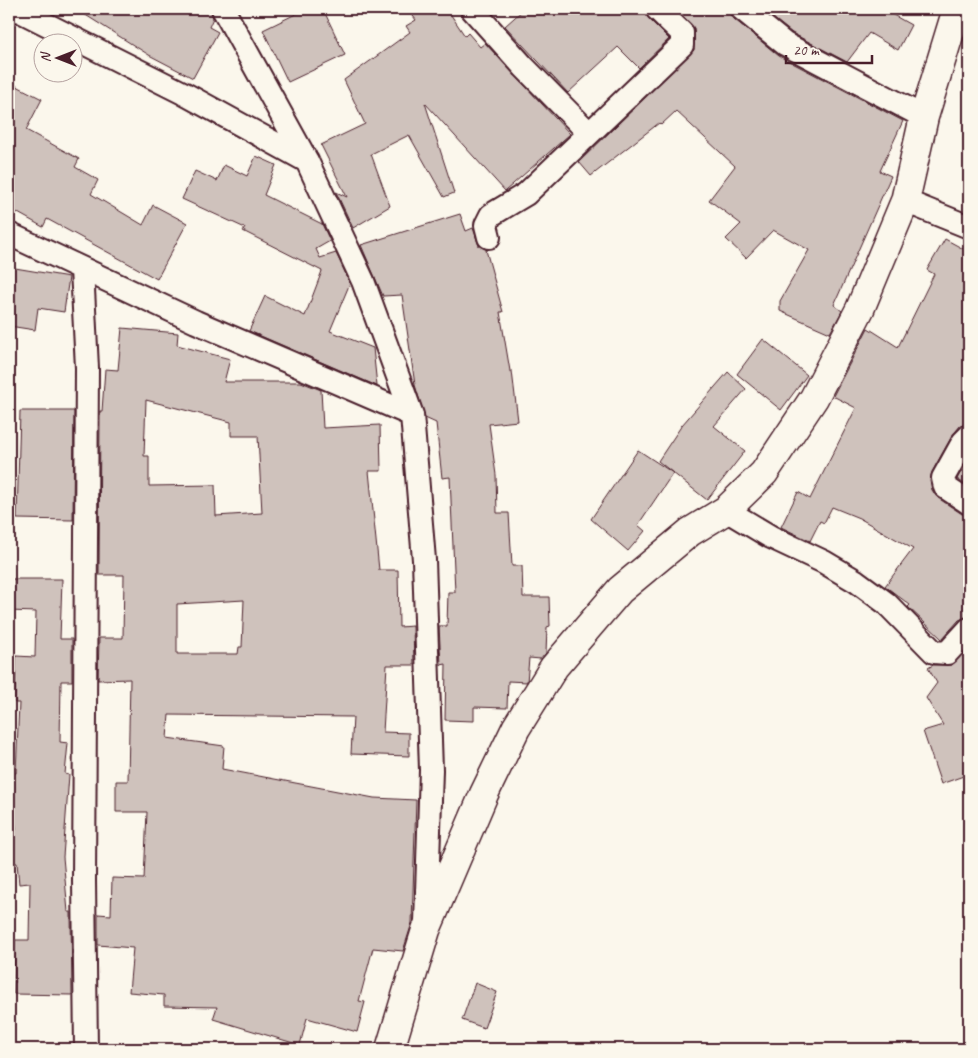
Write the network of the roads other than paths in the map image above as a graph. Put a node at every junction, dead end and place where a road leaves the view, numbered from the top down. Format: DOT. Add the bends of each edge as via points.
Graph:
graph roads {
  1 [pos="16,9"];
  2 [pos="223,9"];
  3 [pos="472,9"];
  4 [pos="657,9"];
  5 [pos="742,9"];
  6 [pos="957,9"];
  7 [pos="924,117"];
  8 [pos="588,132"];
  9 [pos="307,161"];
  10 [pos="905,201"];
  11 [pos="969,227"];
  12 [pos="9,234"];
  13 [pos="489,237"];
  14 [pos="82,269"];
  15 [pos="412,415"];
  16 [pos="969,436"];
  17 [pos="969,503"];
  18 [pos="726,510"];
  19 [pos="969,629"];
  20 [pos="426,930"];
  21 [pos="86,1049"];
  22 [pos="390,1049"];
  1 -- 9 [label="street" via="183,93"];
  2 -- 9 [label="street"];
  3 -- 8 [label="street"];
  4 -- 8 [label="street" via="682,33 682,46"];
  5 -- 7 [label="street" via="785,44"];
  6 -- 7 [label="main road"];
  7 -- 10 [label="main road"];
  8 -- 13 [label="street" via="526,194 491,215 486,225"];
  9 -- 15 [label="street" via="363,281"];
  10 -- 11 [label="street"];
  10 -- 18 [label="main road" via="860,309 814,398 764,473"];
  12 -- 14 [label="street"];
  14 -- 15 [label="street"];
  14 -- 21 [label="street" via="87,368"];
  15 -- 20 [label="street" via="424,560 431,770"];
  16 -- 17 [label="street" via="958,450 943,484"];
  18 -- 19 [label="street" via="856,581 886,603 934,652 947,653"];
  18 -- 20 [label="main road" via="690,532 620,590 554,667 516,728"];
  20 -- 22 [label="main road"];
}
